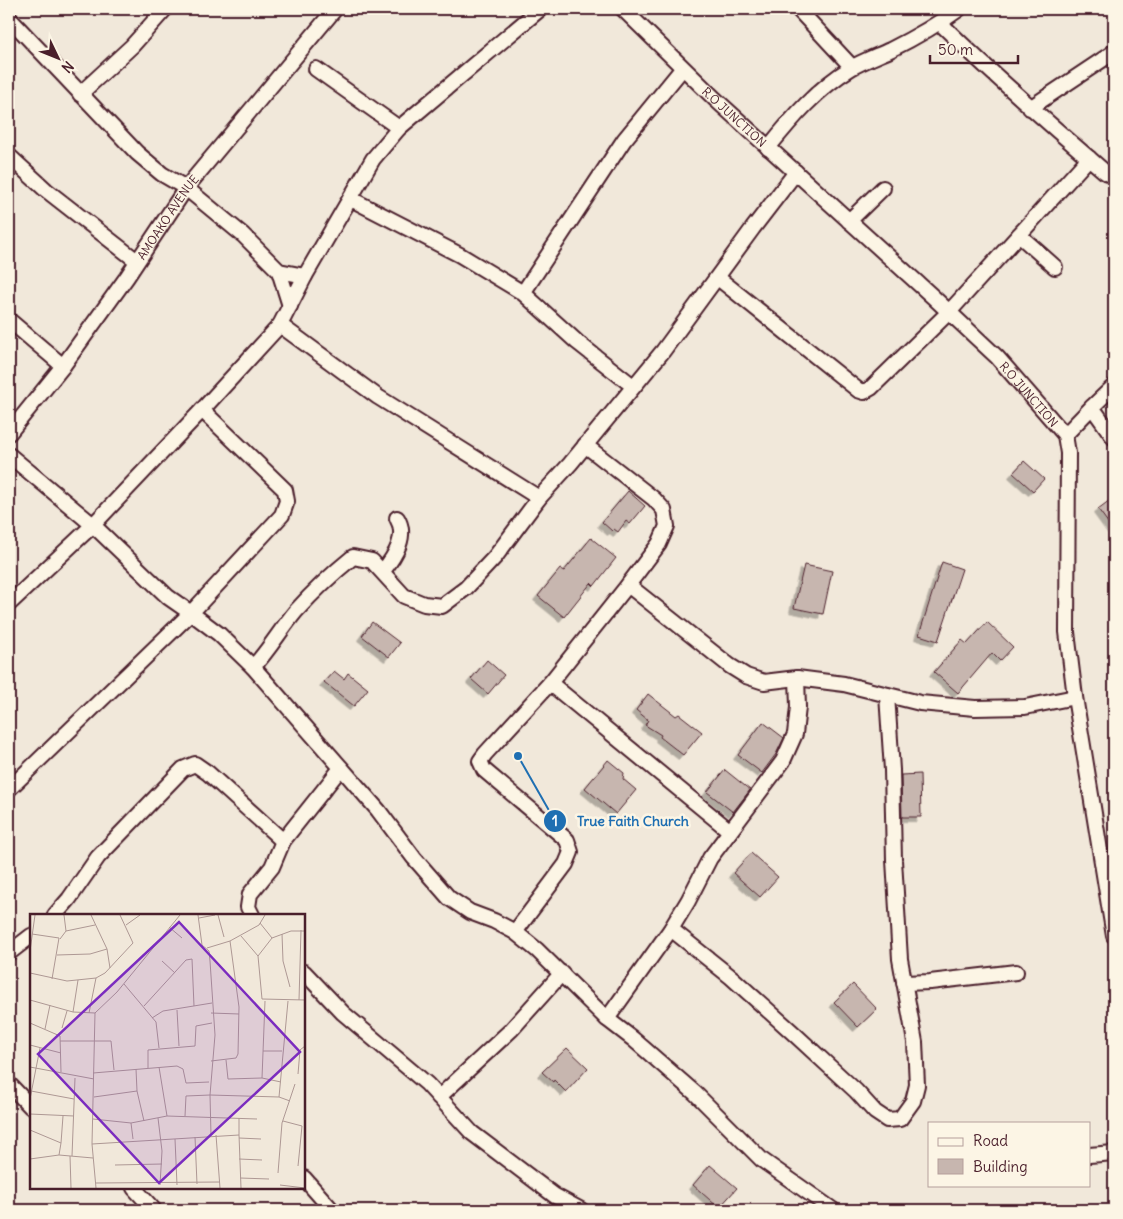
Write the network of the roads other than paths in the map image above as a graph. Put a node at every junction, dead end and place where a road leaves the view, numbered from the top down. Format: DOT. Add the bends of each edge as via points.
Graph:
graph roads {
  1 [pos="165,9"];
  2 [pos="335,9"];
  3 [pos="540,9"];
  4 [pos="623,9"];
  5 [pos="798,9"];
  6 [pos="959,9"];
  7 [pos="9,18"];
  8 [pos="940,23"];
  9 [pos="1114,52"];
  10 [pos="682,68"];
  11 [pos="852,68"];
  12 [pos="316,69"];
  13 [pos="80,94"];
  14 [pos="1030,108"];
  15 [pos="399,128"];
  16 [pos="768,148"];
  17 [pos="9,156"];
  18 [pos="1089,158"];
  19 [pos="796,172"];
  20 [pos="1114,176"];
  21 [pos="186,188"];
  22 [pos="883,188"];
  23 [pos="350,198"];
  24 [pos="849,221"];
  25 [pos="1019,235"];
  26 [pos="137,261"];
  27 [pos="1055,268"];
  28 [pos="279,271"];
  29 [pos="305,276"];
  30 [pos="718,278"];
  31 [pos="523,293"];
  32 [pos="290,306"];
  33 [pos="949,312"];
  34 [pos="9,320"];
  35 [pos="280,325"];
  36 [pos="63,366"];
  37 [pos="633,386"];
  38 [pos="1114,386"];
  39 [pos="1092,407"];
  40 [pos="202,410"];
  41 [pos="9,434"];
  42 [pos="1066,435"];
  43 [pos="1114,438"];
  44 [pos="585,445"];
  45 [pos="9,454"];
  46 [pos="539,498"];
  47 [pos="397,518"];
  48 [pos="93,525"];
  49 [pos="383,571"];
  50 [pos="628,585"];
  51 [pos="9,604"];
  52 [pos="190,613"];
  53 [pos="253,667"];
  54 [pos="798,678"];
  55 [pos="550,682"];
  56 [pos="887,695"];
  57 [pos="1075,697"];
  58 [pos="341,768"];
  59 [pos="9,789"];
  60 [pos="730,830"];
  61 [pos="283,842"];
  62 [pos="56,914"];
  63 [pos="252,914"];
  64 [pos="671,929"];
  65 [pos="515,932"];
  66 [pos="1114,936"];
  67 [pos="30,937"];
  68 [pos="9,953"];
  69 [pos="1016,972"];
  70 [pos="305,973"];
  71 [pos="562,974"];
  72 [pos="904,982"];
  73 [pos="607,1019"];
  74 [pos="9,1084"];
  75 [pos="439,1097"];
  76 [pos="30,1106"];
  77 [pos="1114,1153"];
  78 [pos="1090,1155"];
  79 [pos="305,1179"];
  80 [pos="135,1189"];
  81 [pos="154,1210"];
  82 [pos="332,1210"];
  83 [pos="581,1210"];
  84 [pos="833,1210"];
  1 -- 13 [label="street" via="132,46"];
  2 -- 21 [label="street, AMOAKO AVENUE"];
  3 -- 15 [label="street"];
  4 -- 10 [label="street, R.O JUNCTION"];
  5 -- 11 [label="street"];
  6 -- 8 [label="street"];
  7 -- 13 [label="street"];
  8 -- 11 [label="street"];
  8 -- 14 [label="street"];
  9 -- 14 [label="street"];
  10 -- 16 [label="street, R.O JUNCTION"];
  10 -- 31 [label="street" via="624,140"];
  11 -- 16 [label="street" via="826,86 792,118"];
  12 -- 15 [label="street"];
  13 -- 21 [label="street" via="137,153 162,174"];
  14 -- 18 [label="street"];
  15 -- 23 [label="street" via="373,159"];
  16 -- 19 [label="street, R.O JUNCTION"];
  17 -- 26 [label="street" via="46,190"];
  18 -- 20 [label="street"];
  18 -- 25 [label="street"];
  19 -- 24 [label="street, R.O JUNCTION"];
  19 -- 30 [label="street"];
  21 -- 26 [label="street, AMOAKO AVENUE"];
  21 -- 28 [label="street" via="243,235"];
  22 -- 24 [label="street"];
  23 -- 29 [label="street"];
  23 -- 31 [label="street" via="460,255"];
  24 -- 33 [label="street, R.O JUNCTION"];
  25 -- 27 [label="street"];
  25 -- 33 [label="street"];
  26 -- 36 [label="street, AMOAKO AVENUE"];
  28 -- 29 [label="street"];
  28 -- 32 [label="street"];
  29 -- 32 [label="street"];
  30 -- 33 [label="street" via="864,392"];
  30 -- 37 [label="street"];
  31 -- 37 [label="street" via="577,342"];
  32 -- 35 [label="street"];
  33 -- 42 [label="street, R.O JUNCTION" via="996,356"];
  34 -- 36 [label="street"];
  35 -- 40 [label="street"];
  35 -- 46 [label="street" via="378,397"];
  36 -- 41 [label="street, AMOAKO AVENUE"];
  37 -- 44 [label="street"];
  38 -- 39 [label="street"];
  39 -- 42 [label="street"];
  39 -- 43 [label="street"];
  40 -- 48 [label="street"];
  40 -- 52 [label="street" via="285,490 287,501 282,515"];
  42 -- 57 [label="street, R.O JUNCTION" via="1067,632"];
  44 -- 46 [label="street"];
  44 -- 50 [label="street" via="654,498 664,510 666,526 659,544"];
  45 -- 48 [label="street"];
  46 -- 49 [label="street" via="495,557 466,588 442,606 424,604 404,596"];
  47 -- 49 [label="street" via="402,534 392,560"];
  48 -- 51 [label="street"];
  48 -- 52 [label="street" via="168,597"];
  49 -- 53 [label="street" via="372,561 352,557 295,612"];
  50 -- 54 [label="street" via="746,676 764,682"];
  50 -- 55 [label="street"];
  52 -- 53 [label="street" via="219,634"];
  52 -- 59 [label="street"];
  53 -- 58 [label="street"];
  54 -- 56 [label="street" via="844,684"];
  54 -- 60 [label="street" via="795,734 783,761"];
  55 -- 60 [label="street"];
  55 -- 65 [label="street" via="480,761 484,770 567,840 572,852"];
  56 -- 57 [label="street" via="920,703 975,708 1025,707"];
  56 -- 72 [label="street" via="899,949"];
  57 -- 66 [label="street, R.O JUNCTION"];
  58 -- 61 [label="street"];
  58 -- 65 [label="street" via="449,898 470,912"];
  60 -- 64 [label="street" via="710,858"];
  61 -- 62 [label="street" via="195,764 183,769 98,857"];
  61 -- 63 [label="street" via="272,868 250,894 248,907"];
  64 -- 72 [label="street" via="731,978 875,1112 888,1120 900,1119 913,1101 917,1085 915,1042"];
  64 -- 73 [label="street"];
  65 -- 71 [label="street"];
  67 -- 68 [label="street"];
  69 -- 72 [label="street"];
  70 -- 75 [label="street" via="343,1014"];
  71 -- 73 [label="street"];
  71 -- 75 [label="street" via="511,1030"];
  73 -- 84 [label="street" via="695,1093 762,1160"];
  74 -- 76 [label="street"];
  75 -- 83 [label="street" via="472,1133 555,1196"];
  77 -- 78 [label="street"];
  79 -- 82 [label="street"];
  80 -- 81 [label="street"];
}
